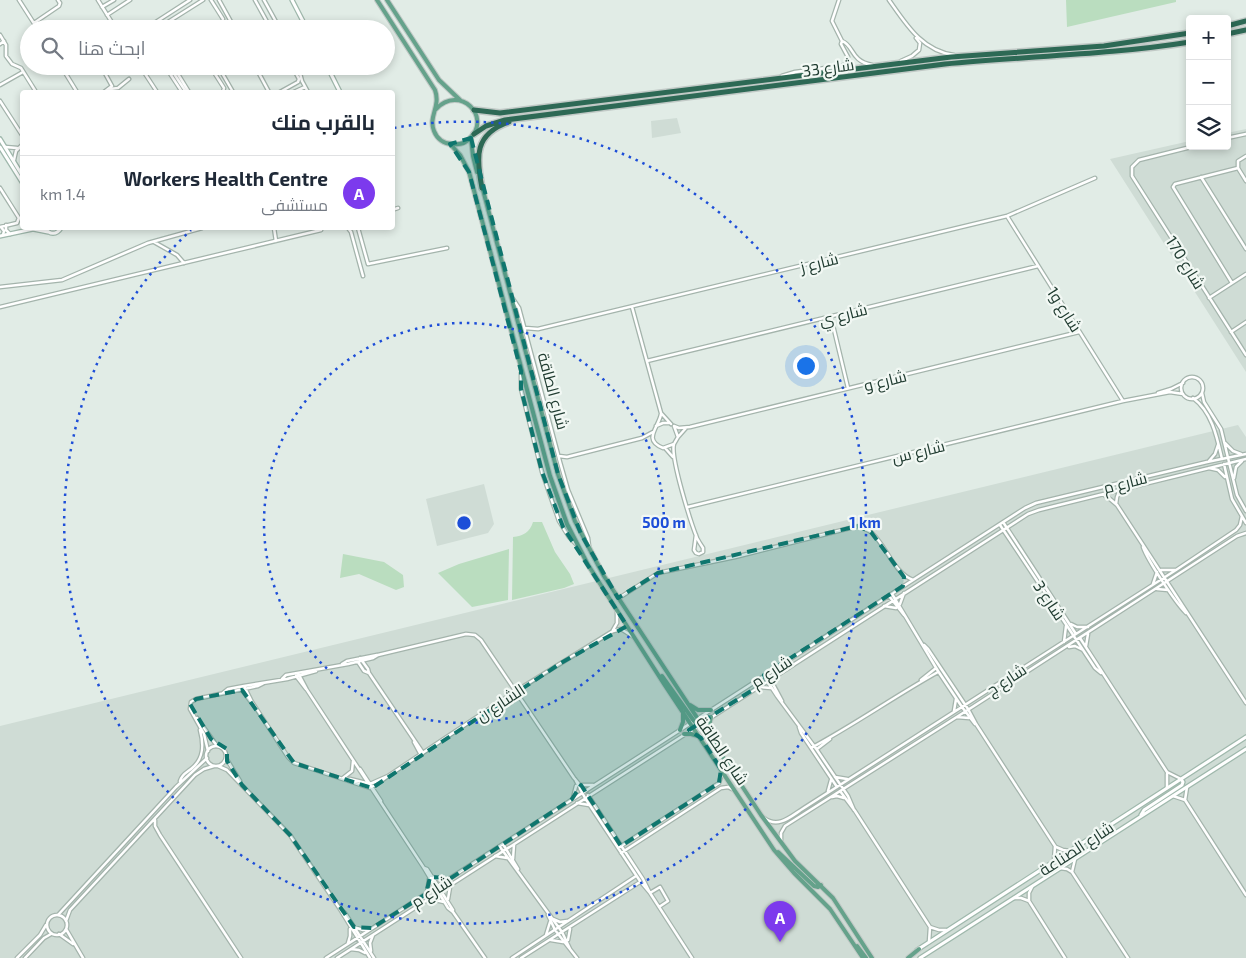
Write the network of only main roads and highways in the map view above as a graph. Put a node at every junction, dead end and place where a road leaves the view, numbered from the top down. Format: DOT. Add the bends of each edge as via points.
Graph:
graph roads {
  1 [pos="377,0"];
  2 [pos="387,0"];
  3 [pos="390,20"];
  4 [pos="1246,21"];
  5 [pos="1231,25"];
  6 [pos="395,28"];
  7 [pos="1246,30"];
  8 [pos="1231,33"];
  9 [pos="1186,34"];
  10 [pos="1186,43"];
  11 [pos="460,100"];
  12 [pos="436,109"];
  13 [pos="474,110"];
  14 [pos="524,118"];
  15 [pos="472,136"];
  16 [pos="450,144"];
  17 [pos="482,188"];
  18 [pos="656,669"];
  19 [pos="688,703"];
  20 [pos="682,710"];
  21 [pos="711,710"];
  22 [pos="711,716"];
  23 [pos="696,723"];
  24 [pos="680,730"];
  25 [pos="684,734"];
  26 [pos="709,735"];
  27 [pos="701,738"];
  28 [pos="727,763"];
  29 [pos="774,850"];
  30 [pos="821,885"];
  31 [pos="919,949"];
  32 [pos="869,957"];
  33 [pos="906,958"];
  1 -- 3 [label="main road"];
  2 -- 11 [label="main road" via="439,80"];
  4 -- 5 [label="highway"];
  6 -- 12 [label="main road" via="435,90 438,99"];
  7 -- 8 [label="highway"];
  9 -- 13 [label="highway, شارع 33" via="1104,46 887,64 500,113"];
  10 -- 14 [label="highway, شارع 33" via="1103,53 945,64"];
  11 -- 12 [label="main road" via="450,100"];
  11 -- 13 [label="main road"];
  12 -- 16 [label="main road" via="432,119 434,130 440,139"];
  13 -- 15 [label="main road" via="477,125"];
  14 -- 15 [label="highway, شارع 33" via="495,122"];
  14 -- 17 [label="highway" via="500,125 484,138 478,158"];
  15 -- 16 [label="main road" via="463,143"];
  15 -- 17 [label="main road, شارع الطاقة" via="473,156"];
  16 -- 18 [label="main road, شارع الطاقة" via="469,172 557,500 577,545"];
  17 -- 19 [label="main road, شارع الطاقة" via="558,474 575,521 618,598"];
  18 -- 20 [label="main road, شارع الطاقة"];
  18 -- 23 [label="main road"];
  19 -- 21 [label="main road" via="698,710"];
  19 -- 23 [label="main road, شارع الطاقة"];
  20 -- 23 [label="main road, شارع الطاقة"];
  20 -- 24 [label="main road"];
  22 -- 26 [label="main road"];
  23 -- 26 [label="main road, شارع الطاقة"];
  23 -- 27 [label="main road, شارع الطاقة"];
  23 -- 28 [label="main road"];
  25 -- 27 [label="main road"];
  26 -- 28 [label="main road, شارع الطاقة"];
  27 -- 29 [label="main road, شارع الطاقة"];
  28 -- 30 [label="main road, شارع الطاقة" via="795,861"];
  29 -- 30 [label="main road" via="814,886"];
  29 -- 32 [label="main road, شارع الطاقة" via="830,909 852,941"];
  30 -- 32 [label="main road, شارع الطاقة" via="843,912"];
  31 -- 33 [label="main road"];
}
